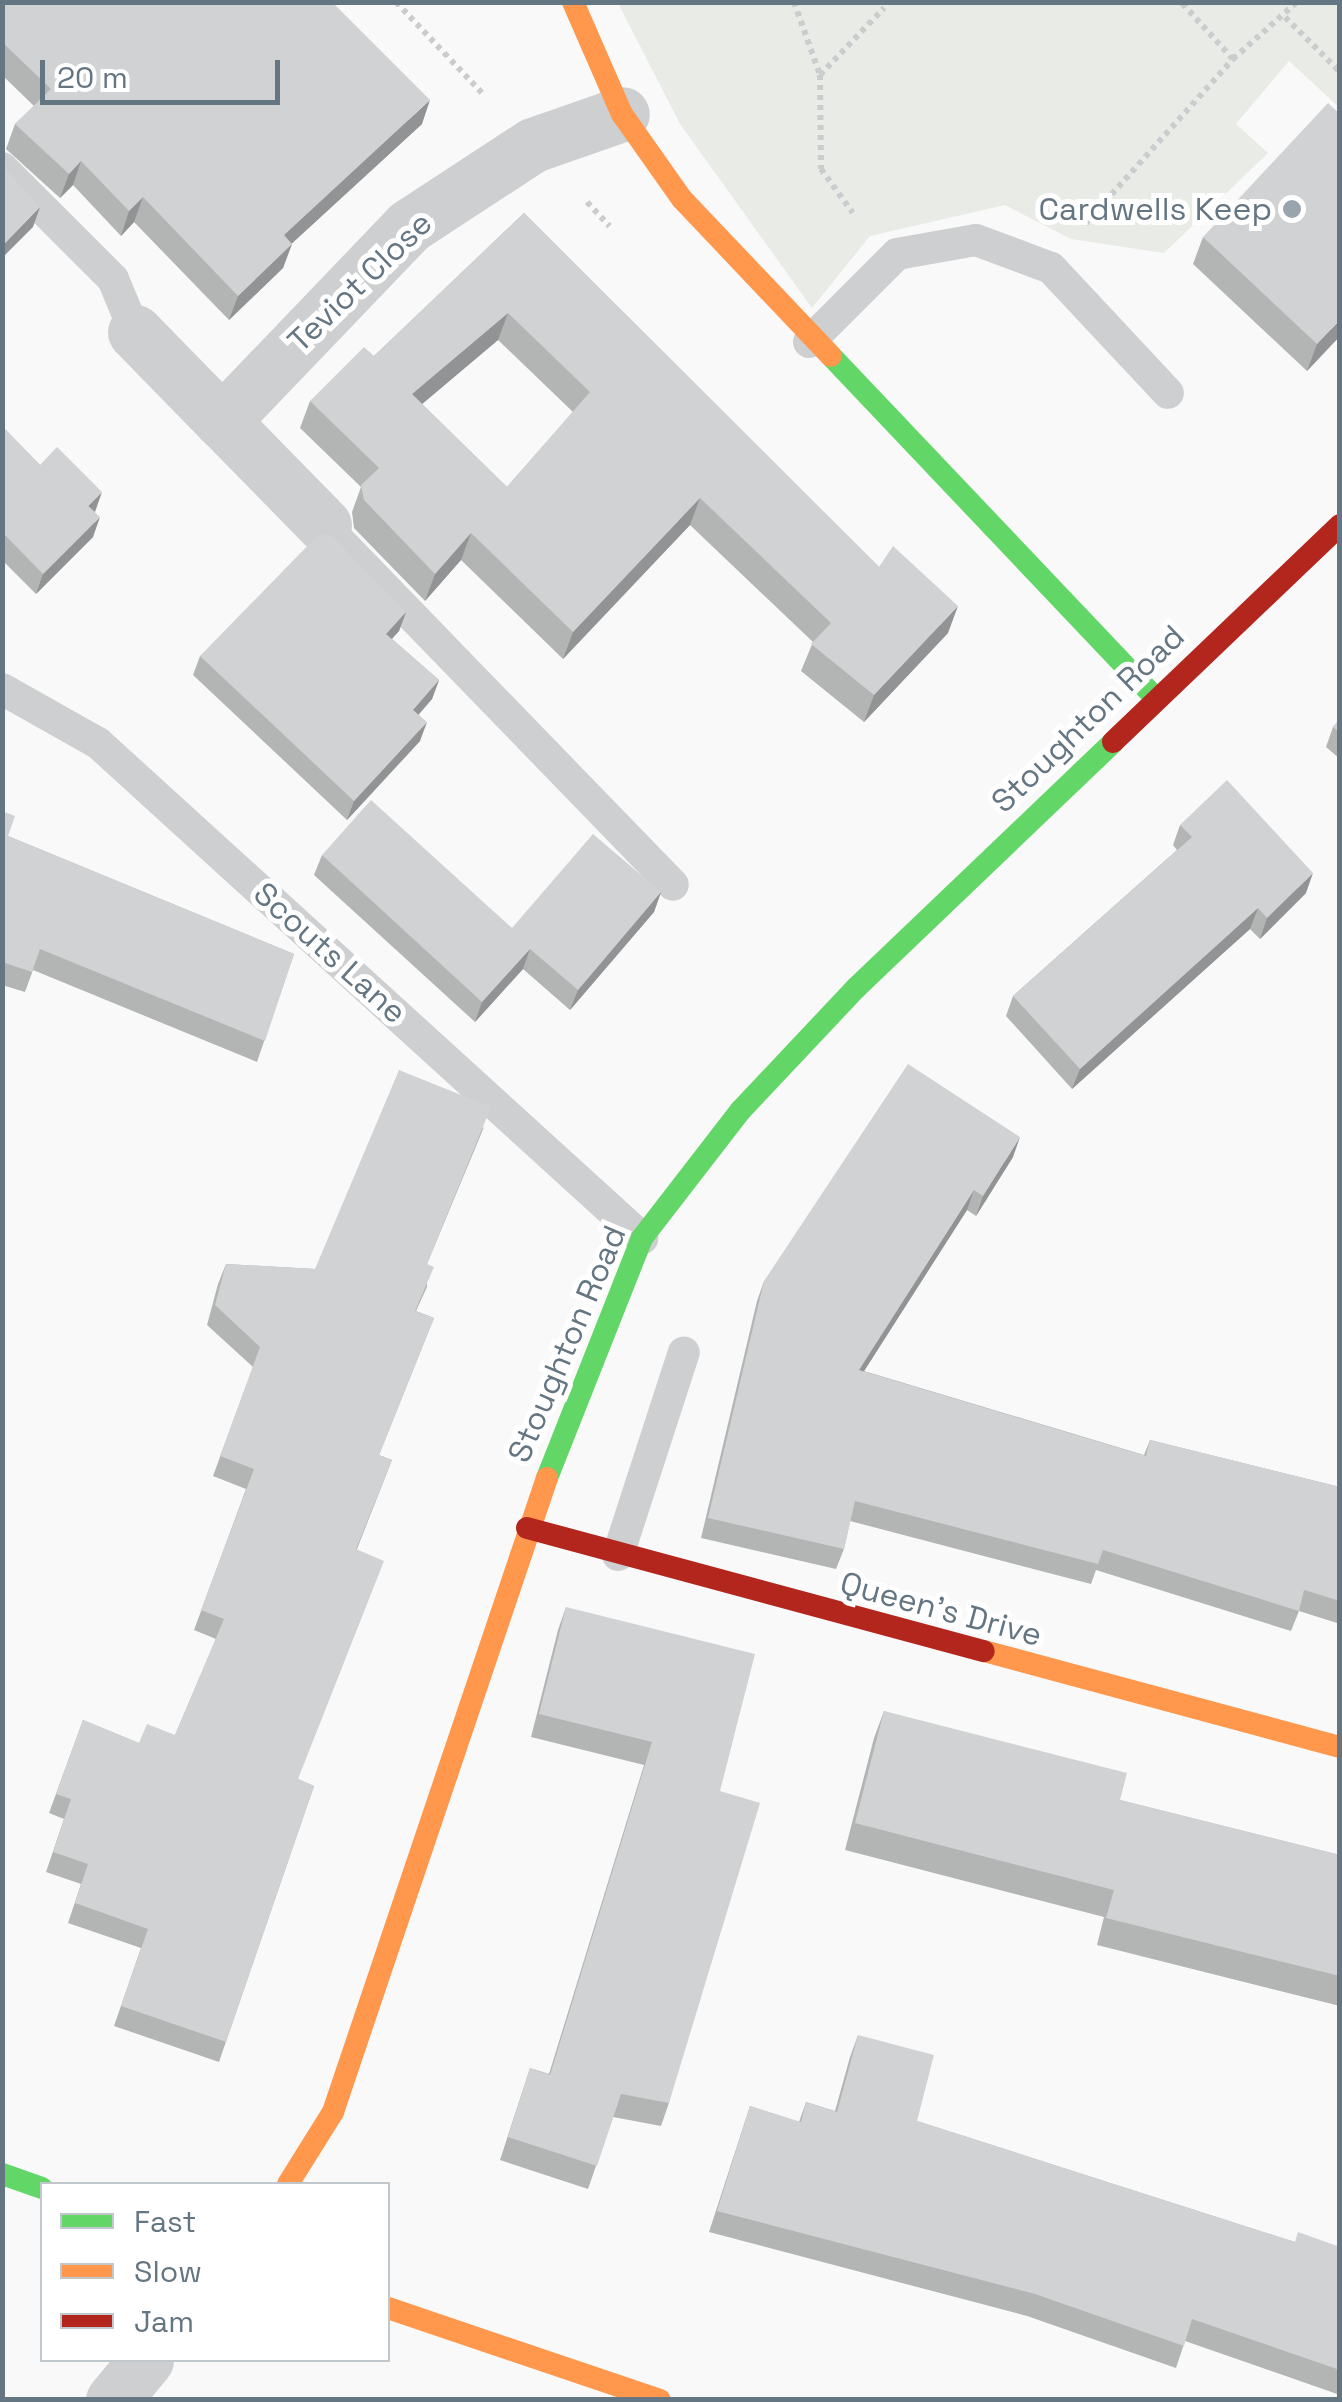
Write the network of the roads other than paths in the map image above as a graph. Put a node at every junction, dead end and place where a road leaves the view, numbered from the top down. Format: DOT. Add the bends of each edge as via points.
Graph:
graph roads {
  1 [pos="573,2"];
  2 [pos="622,114"];
  3 [pos="2,168"];
  4 [pos="135,332"];
  5 [pos="810,342"];
  6 [pos="1168,393"];
  7 [pos="222,421"];
  8 [pos="1340,524"];
  9 [pos="324,525"];
  10 [pos="2,689"];
  11 [pos="1156,699"];
  12 [pos="673,885"];
  13 [pos="642,1238"];
  14 [pos="684,1352"];
  15 [pos="528,1528"];
  16 [pos="618,1555"];
  17 [pos="1340,1747"];
  18 [pos="2,2174"];
  19 [pos="289,2182"];
  20 [pos="40,2187"];
  21 [pos="390,2309"];
  22 [pos="144,2362"];
  23 [pos="114,2400"];
  24 [pos="660,2400"];
  1 -- 2 [label="street"];
  2 -- 5 [label="street" via="682,199"];
  2 -- 7 [label="street, Teviot Close" via="533,146 409,226"];
  3 -- 4 [label="lane" via="113,279"];
  4 -- 7 [label="street"];
  5 -- 6 [label="lane" via="898,254 976,240 1051,268"];
  5 -- 11 [label="street"];
  7 -- 9 [label="street"];
  8 -- 11 [label="street, Stoughton Road"];
  9 -- 12 [label="lane"];
  10 -- 13 [label="lane, Scouts Lane" via="98,743"];
  11 -- 13 [label="street, Stoughton Road" via="856,988 741,1110"];
  13 -- 15 [label="street, Stoughton Road"];
  14 -- 16 [label="lane"];
  15 -- 16 [label="street, Queen's Drive"];
  15 -- 19 [label="street, Stoughton Road" via="333,2112"];
  16 -- 17 [label="street, Queen's Drive"];
  18 -- 20 [label="street"];
  21 -- 24 [label="street"];
  22 -- 23 [label="street"];
}
